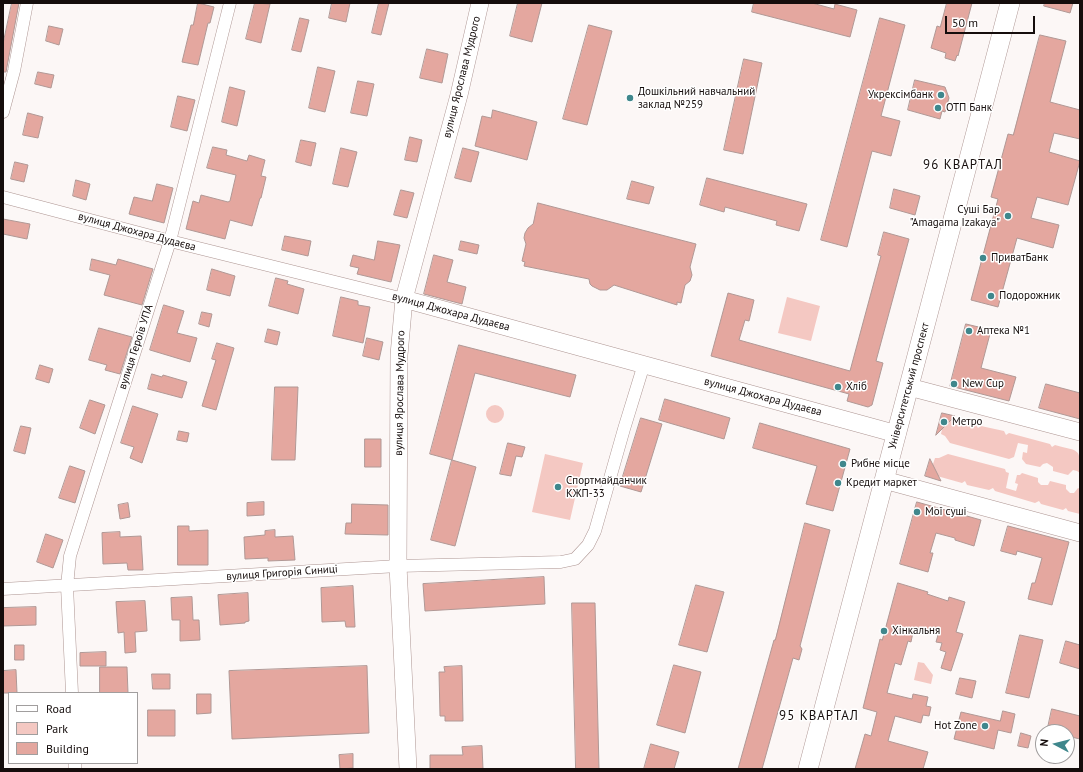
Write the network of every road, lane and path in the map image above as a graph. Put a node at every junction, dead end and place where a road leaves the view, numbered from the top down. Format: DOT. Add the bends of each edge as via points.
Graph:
graph roads {
  1 [pos="27,3"];
  2 [pos="230,3"];
  3 [pos="480,3"];
  4 [pos="1010,3"];
  5 [pos="3,112"];
  6 [pos="3,197"];
  7 [pos="170,241"];
  8 [pos="404,299"];
  9 [pos="644,364"];
  10 [pos="909,387"];
  11 [pos="1080,432"];
  12 [pos="896,434"];
  13 [pos="884,480"];
  14 [pos="1080,533"];
  15 [pos="398,566"];
  16 [pos="67,586"];
  17 [pos="3,589"];
  18 [pos="72,692"];
  19 [pos="408,769"];
  20 [pos="808,769"];
  1 -- 5 [label="street"];
  2 -- 7 [label="street, вулиця Героїв УПА"];
  3 -- 8 [label="street, вулиця Ярослава Мудрого" via="459,95"];
  4 -- 10 [label="main road, Університетський проспект"];
  6 -- 7 [label="street, вулиця Джохара Дудаєва"];
  7 -- 8 [label="street, вулиця Джохара Дудаєва"];
  7 -- 16 [label="street, вулиця Героїв УПА" via="70,556"];
  8 -- 9 [label="street, вулиця Джохара Дудаєва"];
  8 -- 15 [label="street, вулиця Ярослава Мудрого" via="399,355"];
  9 -- 12 [label="street, вулиця Джохара Дудаєва"];
  9 -- 15 [label="street, вулиця Григорія Синиці" via="594,532 588,545 575,559 561,562"];
  10 -- 11 [label="street"];
  10 -- 12 [label="main road, Університетський проспект"];
  12 -- 13 [label="main road, Університетський проспект"];
  13 -- 14 [label="street"];
  13 -- 20 [label="main road, Університетський проспект"];
  15 -- 16 [label="street, вулиця Григорія Синиці"];
  15 -- 19 [label="street, вулиця Ярослава Мудрого"];
  16 -- 17 [label="street, вулиця Григорія Синиці"];
  16 -- 18 [label="street, вулиця Героїв УПА"];
}
